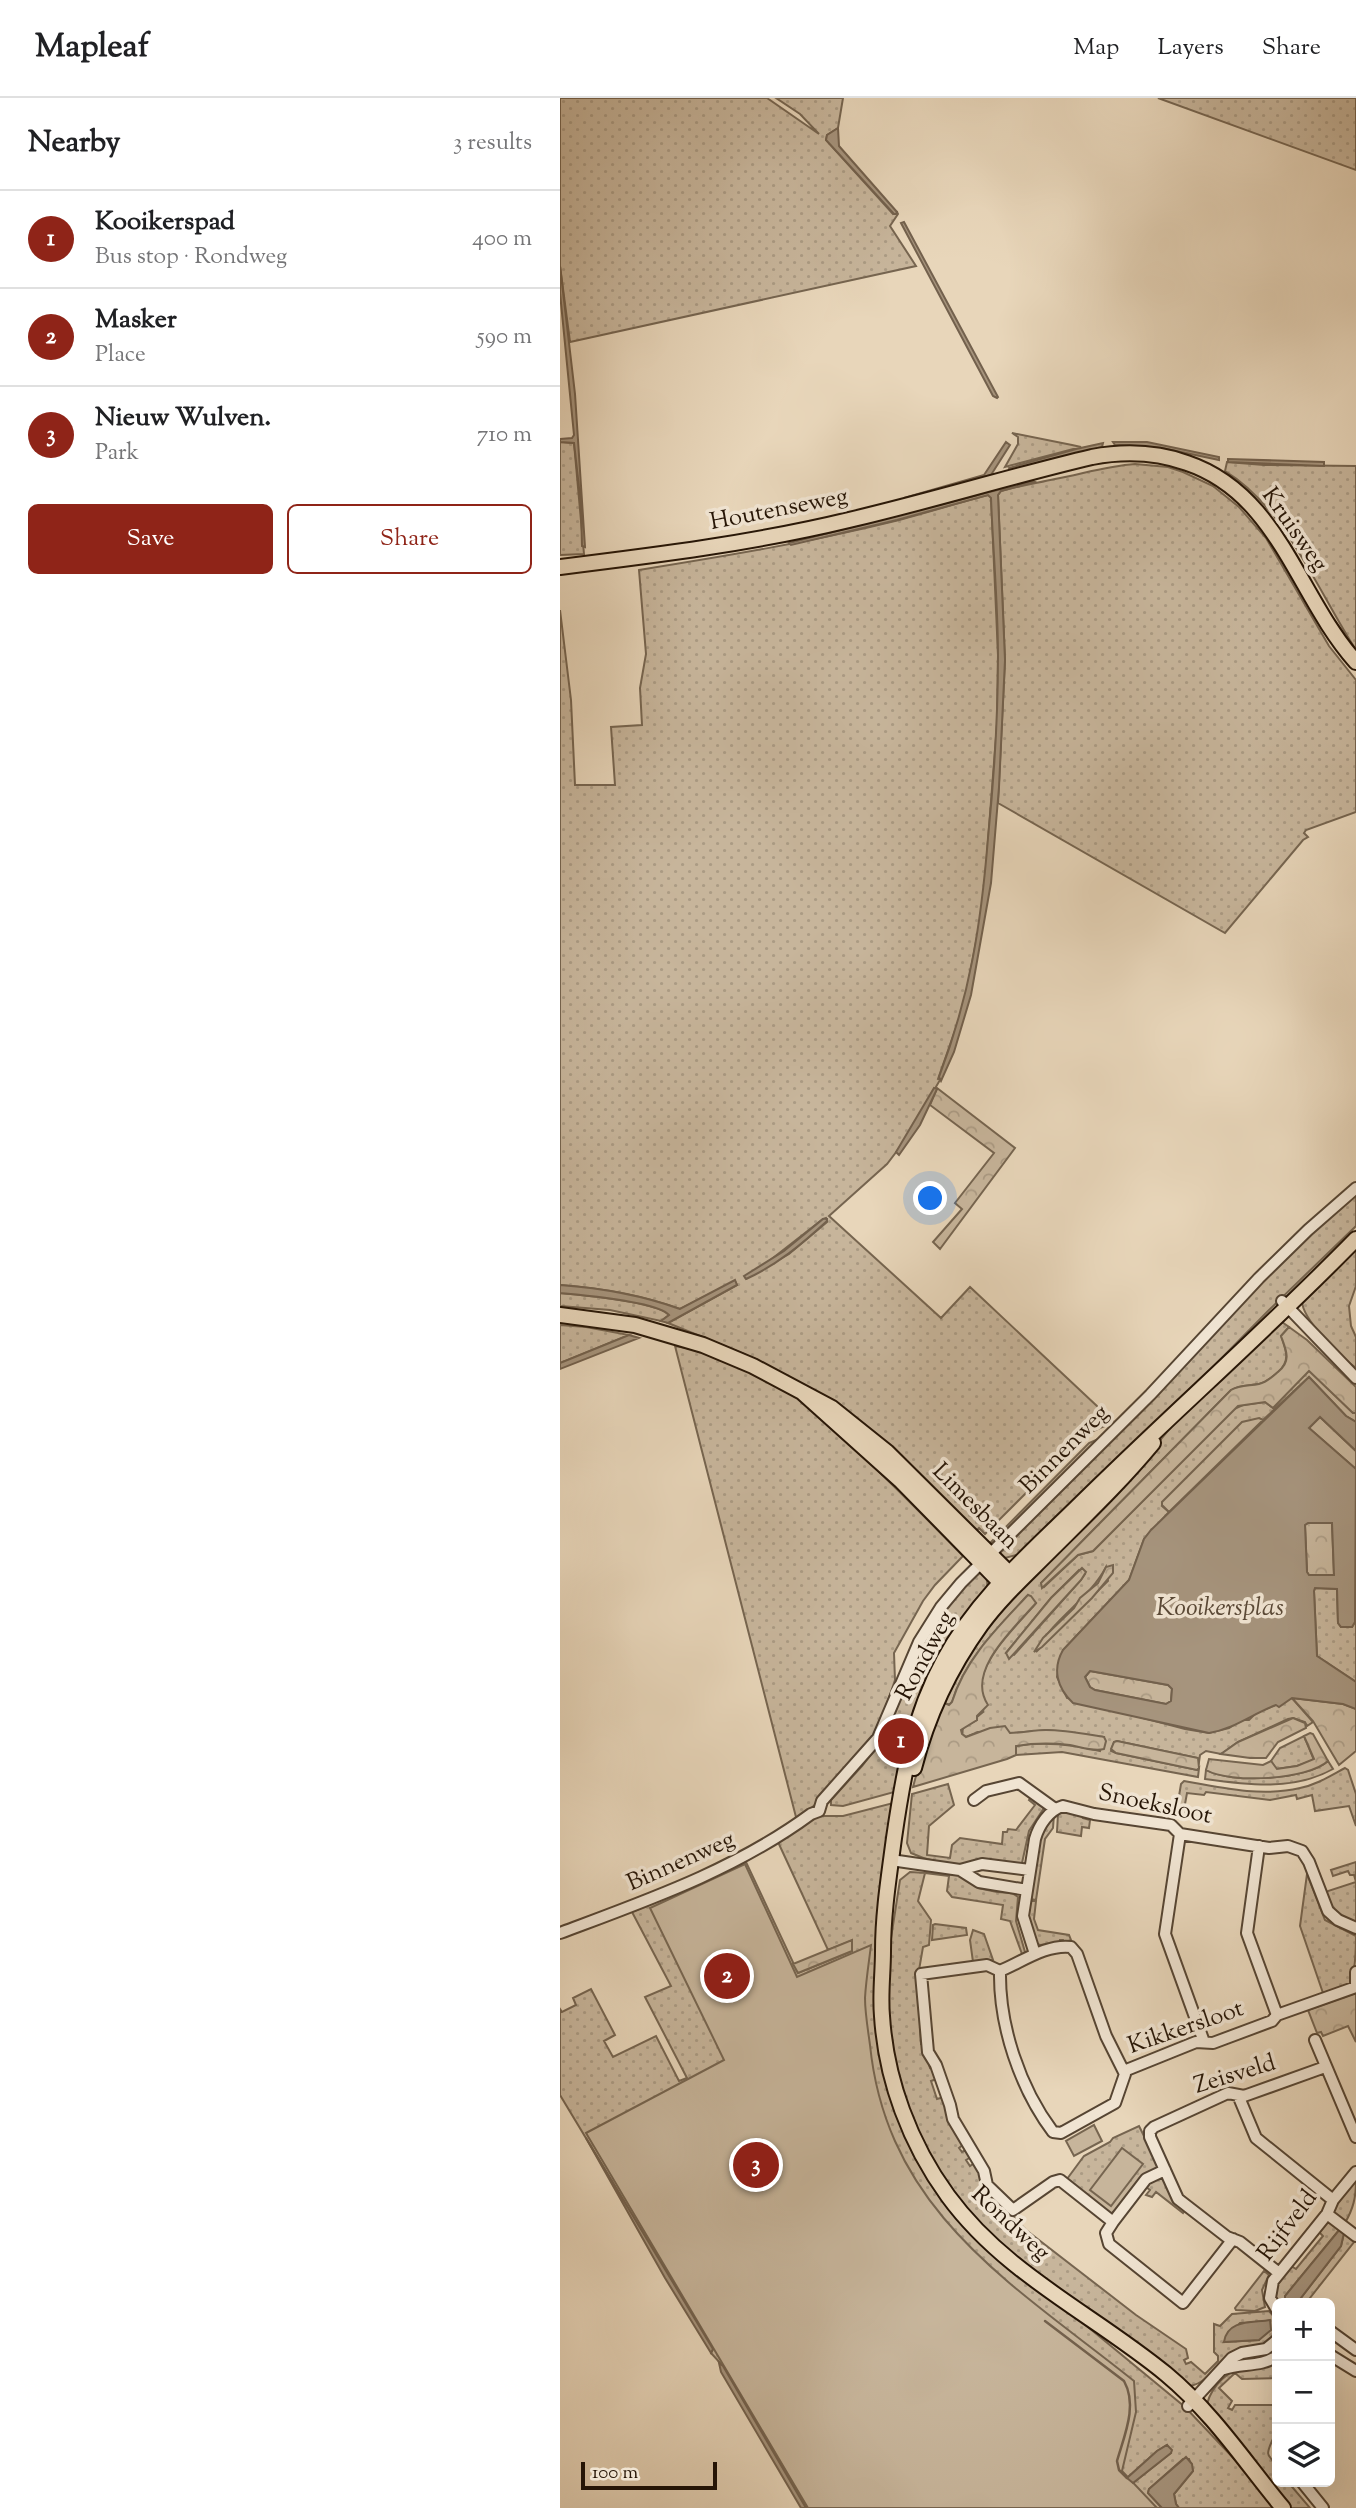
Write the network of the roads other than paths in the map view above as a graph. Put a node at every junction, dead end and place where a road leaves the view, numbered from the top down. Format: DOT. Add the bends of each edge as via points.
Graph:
graph roads {
  1 [pos="1003,481"];
  2 [pos="560,567"];
  3 [pos="1356,662"];
  4 [pos="1356,1188"];
  5 [pos="1356,1229"];
  6 [pos="1356,1239"];
  7 [pos="1285,1304"];
  8 [pos="560,1315"];
  9 [pos="1355,1376"];
  10 [pos="979,1551"];
  11 [pos="1008,1581"];
  12 [pos="975,1800"];
  13 [pos="1055,1809"];
  14 [pos="1180,1834"];
  15 [pos="1259,1846"];
  16 [pos="895,1861"];
  17 [pos="960,1870"];
  18 [pos="1030,1870"];
  19 [pos="1027,1889"];
  20 [pos="1356,1928"];
  21 [pos="560,1933"];
  22 [pos="1035,1954"];
  23 [pos="1000,1971"];
  24 [pos="1356,1972"];
  25 [pos="1356,1986"];
  26 [pos="1277,2015"];
  27 [pos="1315,2040"];
  28 [pos="1204,2042"];
  29 [pos="1325,2067"];
  30 [pos="1124,2071"];
  31 [pos="1238,2095"];
  32 [pos="1356,2137"];
  33 [pos="1164,2170"];
  34 [pos="1356,2172"];
  35 [pos="1334,2200"];
  36 [pos="1327,2214"];
  37 [pos="1113,2222"];
  38 [pos="1354,2234"];
  39 [pos="1233,2239"];
  40 [pos="1279,2273"];
  41 [pos="1272,2303"];
  42 [pos="1335,2335"];
  43 [pos="1272,2344"];
  44 [pos="1356,2350"];
  45 [pos="1272,2359"];
  46 [pos="1335,2362"];
  47 [pos="1224,2369"];
  48 [pos="1356,2371"];
  49 [pos="1191,2403"];
  50 [pos="1306,2487"];
  51 [pos="1283,2508"];
  52 [pos="1323,2508"];
  1 -- 2 [label="main road, Houtenseweg" via="800,531"];
  1 -- 3 [label="main road, Kruisweg" via="1117,453 1163,456 1207,472 1238,492 1264,518"];
  4 -- 10 [label="street, Binnenweg" via="1259,1278 1150,1395"];
  5 -- 7 [label="main road, Rondweg"];
  6 -- 7 [label="main road, Rondweg"];
  7 -- 9 [label="street"];
  7 -- 11 [label="main road, Rondweg"];
  8 -- 10 [label="main road, Limesbaan" via="635,1325 703,1345 840,1413 871,1438"];
  10 -- 11 [label="main road, Limesbaan"];
  10 -- 21 [label="street, Binnenweg" via="925,1631 878,1738 822,1801 819,1811 720,1870"];
  11 -- 16 [label="main road, Rondweg" via="971,1618 952,1646 920,1714 904,1769"];
  12 -- 13 [label="street" via="986,1791 1019,1783"];
  13 -- 14 [label="street, Snoeksloot" via="1067,1805 1094,1814 1171,1825"];
  13 -- 18 [label="street" via="1036,1834"];
  14 -- 15 [label="street, Snoeksloot"];
  14 -- 28 [label="street" via="1165,1931"];
  15 -- 20 [label="street, Snoeksloot" via="1302,1851 1328,1911"];
  15 -- 26 [label="street" via="1247,1933"];
  16 -- 17 [label="street"];
  16 -- 49 [label="main road, Rondweg" via="883,1956 882,2015 899,2102 922,2155 949,2198 980,2234"];
  17 -- 18 [label="street" via="982,1864"];
  17 -- 19 [label="street" via="976,1881"];
  18 -- 19 [label="street"];
  19 -- 22 [label="street" via="1024,1920"];
  22 -- 23 [label="street"];
  22 -- 30 [label="street" via="1064,1947 1074,1950"];
  23 -- 30 [label="street, Kikkersloot" via="1006,2030 1029,2093 1055,2134 1115,2103"];
  23 -- 37 [label="street" via="987,1965 921,1974 928,2052 953,2119 984,2171 987,2185 1013,2210 1058,2180"];
  24 -- 25 [label="street"];
  25 -- 26 [label="street, Kikkersloot"];
  26 -- 28 [label="street, Kikkersloot" via="1218,2041"];
  27 -- 29 [label="street"];
  28 -- 30 [label="street, Kikkersloot"];
  29 -- 31 [label="street, Zeisveld"];
  29 -- 32 [label="street"];
  31 -- 33 [label="street, Zeisveld" via="1228,2093 1152,2129 1150,2137"];
  31 -- 35 [label="street" via="1256,2138"];
  33 -- 37 [label="street" via="1146,2179"];
  33 -- 39 [label="street, Zeisveld" via="1178,2199"];
  34 -- 35 [label="street, Rijfveld"];
  35 -- 36 [label="street, Rijfveld"];
  36 -- 38 [label="street"];
  36 -- 40 [label="street, Rijfveld"];
  37 -- 39 [label="street" via="1106,2233 1109,2244 1183,2303"];
  39 -- 40 [label="street, Zeisveld"];
  40 -- 41 [label="street, Rijfveld" via="1270,2287"];
  42 -- 44 [label="street"];
  43 -- 47 [label="street" via="1238,2355"];
  45 -- 47 [label="street"];
  46 -- 48 [label="street"];
  47 -- 49 [label="street"];
  49 -- 51 [label="main road, Rondweg"];
  50 -- 52 [label="street"];
}
